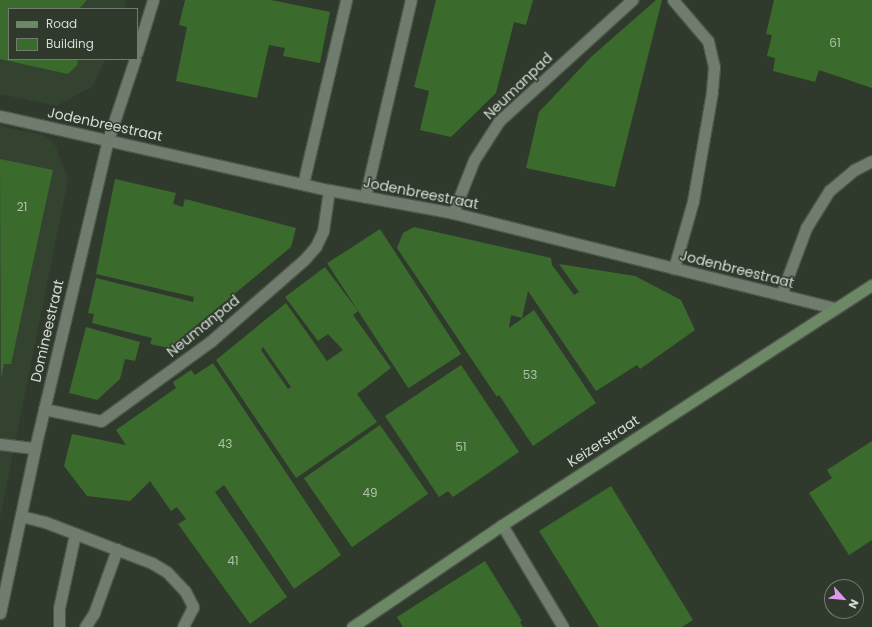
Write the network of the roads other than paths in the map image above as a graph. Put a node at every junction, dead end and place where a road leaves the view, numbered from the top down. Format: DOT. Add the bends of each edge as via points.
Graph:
graph roads {
  1 [pos="153,0"];
  2 [pos="346,0"];
  3 [pos="411,0"];
  4 [pos="632,0"];
  5 [pos="673,0"];
  6 [pos="138,49"];
  7 [pos="135,60"];
  8 [pos="0,116"];
  9 [pos="108,140"];
  10 [pos="872,160"];
  11 [pos="303,184"];
  12 [pos="329,190"];
  13 [pos="365,197"];
  14 [pos="453,213"];
  15 [pos="674,268"];
  16 [pos="872,285"];
  17 [pos="781,295"];
  18 [pos="835,308"];
  19 [pos="44,409"];
  20 [pos="0,444"];
  21 [pos="35,448"];
  22 [pos="21,516"];
  23 [pos="502,525"];
  24 [pos="75,534"];
  25 [pos="116,549"];
  26 [pos="0,613"];
  27 [pos="59,627"];
  28 [pos="84,627"];
  29 [pos="183,627"];
  30 [pos="352,627"];
  31 [pos="563,627"];
  1 -- 6 [label="street"];
  2 -- 11 [label="street"];
  3 -- 13 [label="street"];
  4 -- 14 [label="street, Neumanpad" via="499,121 474,160"];
  5 -- 15 [label="street" via="708,41 714,67 693,201"];
  7 -- 9 [label="street, Domineestraat"];
  8 -- 9 [label="street, Jodenbreestraat"];
  9 -- 11 [label="street, Jodenbreestraat"];
  9 -- 19 [label="street, Domineestraat"];
  10 -- 17 [label="street" via="854,170 829,190 806,228"];
  11 -- 12 [label="street, Jodenbreestraat"];
  12 -- 13 [label="street, Jodenbreestraat"];
  12 -- 19 [label="street, Neumanpad" via="323,231 316,246 304,260 211,341 101,421"];
  13 -- 14 [label="street, Jodenbreestraat"];
  14 -- 15 [label="street, Jodenbreestraat"];
  15 -- 17 [label="street, Jodenbreestraat"];
  16 -- 18 [label="main road, Keizerstraat"];
  17 -- 18 [label="street, Jodenbreestraat"];
  18 -- 23 [label="main road, Keizerstraat"];
  19 -- 21 [label="street, Domineestraat"];
  20 -- 21 [label="street"];
  21 -- 22 [label="street, Domineestraat"];
  22 -- 24 [label="street"];
  22 -- 26 [label="street, Domineestraat"];
  23 -- 30 [label="main road, Keizerstraat"];
  23 -- 31 [label="street"];
  24 -- 25 [label="street"];
  24 -- 27 [label="street" via="59,608"];
  25 -- 28 [label="street" via="94,613"];
  25 -- 29 [label="street" via="152,563 167,572 185,591 193,607"];
}
